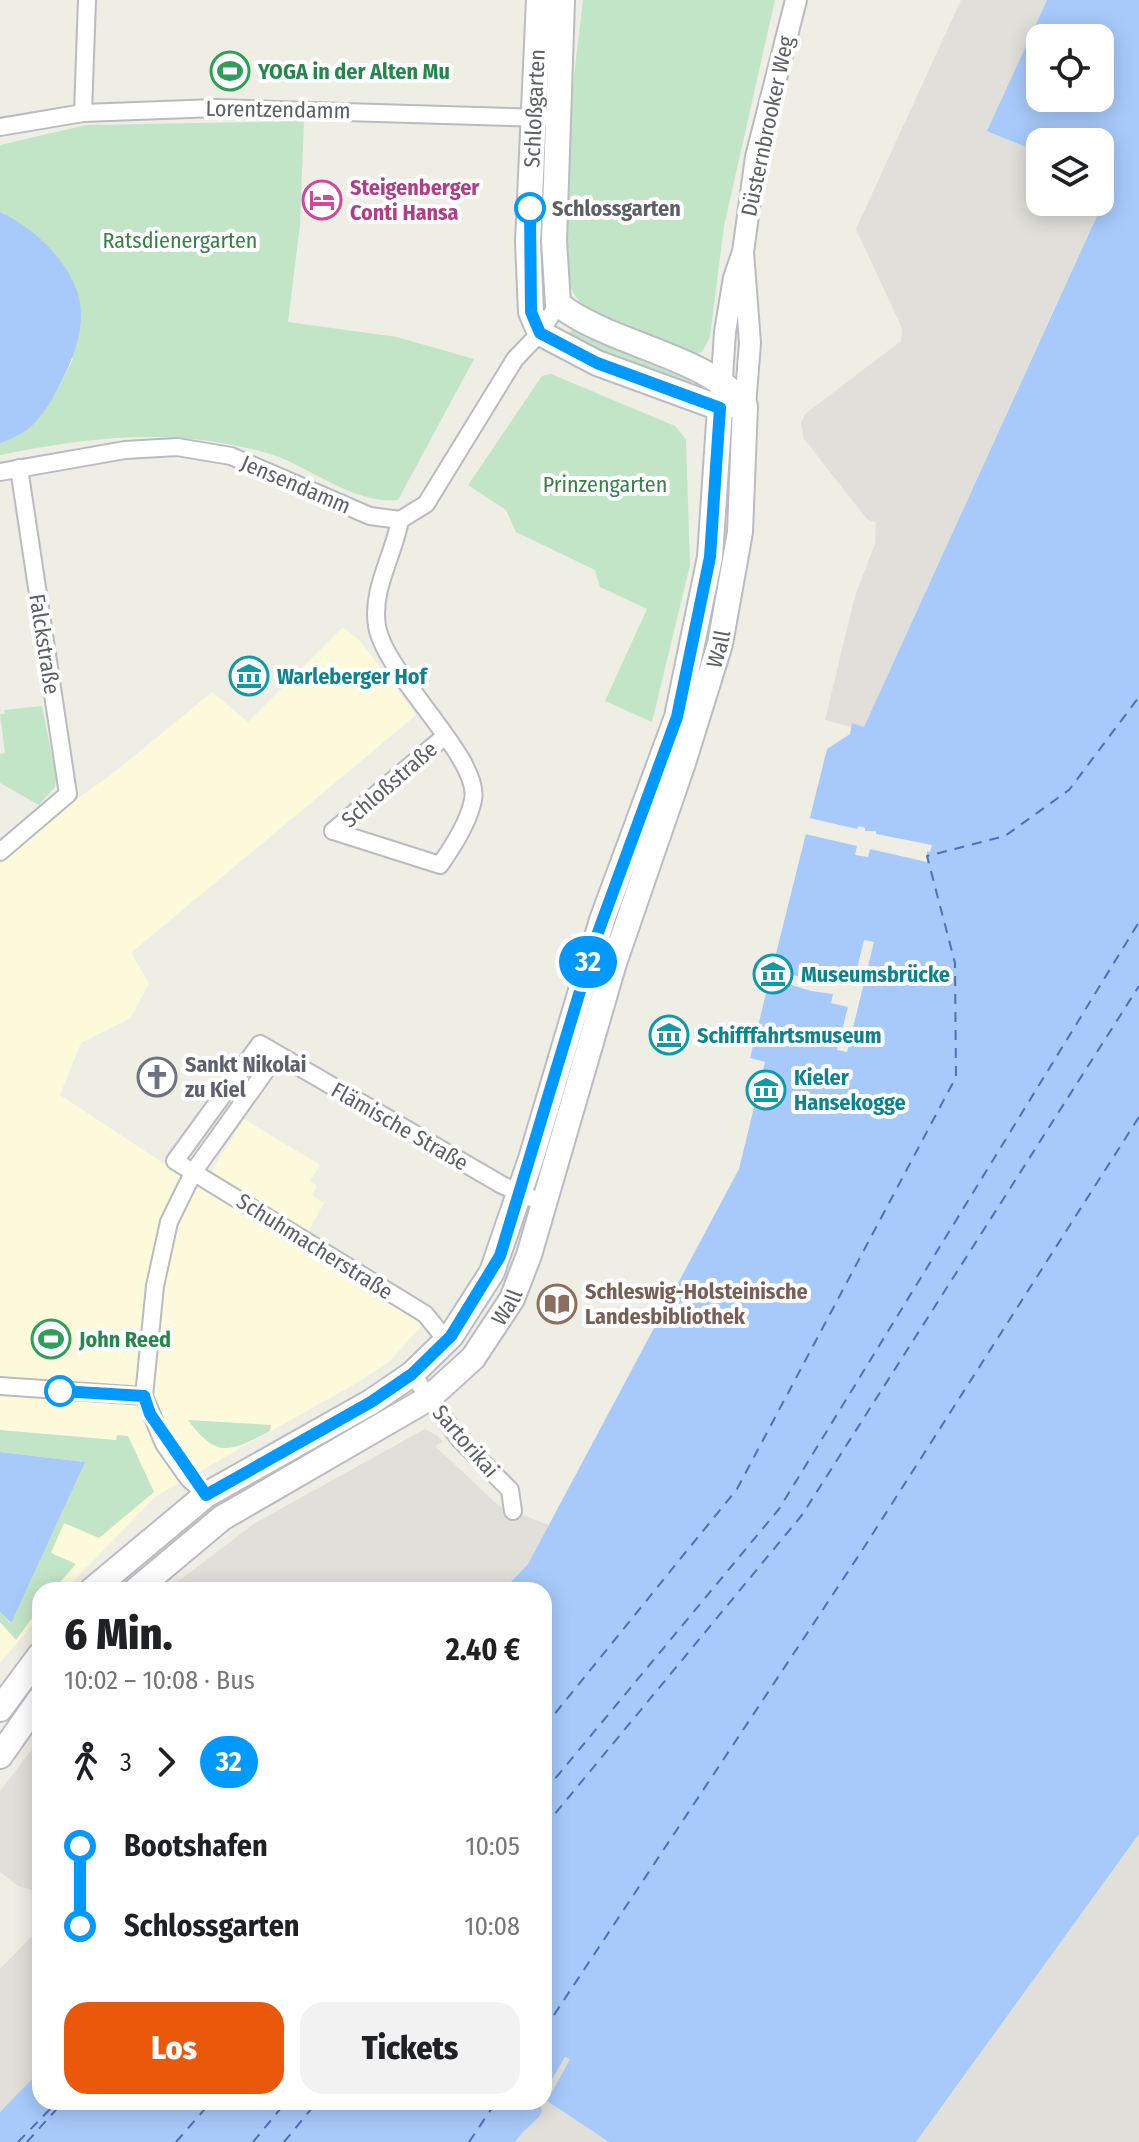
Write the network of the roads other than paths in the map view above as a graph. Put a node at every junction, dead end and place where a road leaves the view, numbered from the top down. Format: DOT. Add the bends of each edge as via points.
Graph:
graph roads {
  1 [pos="87,0"];
  2 [pos="539,0"];
  3 [pos="562,0"];
  4 [pos="796,0"];
  5 [pos="83,113"];
  6 [pos="546,118"];
  7 [pos="0,127"];
  8 [pos="743,252"];
  9 [pos="558,304"];
  10 [pos="535,322"];
  11 [pos="749,370"];
  12 [pos="721,381"];
  13 [pos="745,406"];
  14 [pos="720,408"];
  15 [pos="19,468"];
  16 [pos="0,472"];
  17 [pos="400,520"];
  18 [pos="444,737"];
  19 [pos="0,852"];
  20 [pos="590,957"];
  21 [pos="614,963"];
  22 [pos="277,1055"];
  23 [pos="175,1161"];
  24 [pos="194,1171"];
  25 [pos="532,1198"];
  26 [pos="447,1341"];
  27 [pos="412,1374"];
  28 [pos="0,1386"];
  29 [pos="144,1396"];
  30 [pos="429,1398"];
  31 [pos="206,1495"];
  32 [pos="513,1511"];
  33 [pos="222,1518"];
  34 [pos="102,1582"];
  35 [pos="146,1582"];
  36 [pos="32,1666"];
  37 [pos="0,1709"];
  38 [pos="32,1710"];
  39 [pos="0,1756"];
  1 -- 5 [label="street"];
  2 -- 6 [label="main road, Schloßgarten"];
  3 -- 6 [label="main road, Schloßgarten"];
  4 -- 8 [label="street, Düsternbrooker Weg" via="756,157"];
  5 -- 6 [label="street, Lorentzendamm" via="275,108"];
  5 -- 7 [label="street, Lorentzendamm"];
  6 -- 9 [label="main road, Schloßgarten"];
  6 -- 10 [label="main road, Schloßgarten" via="528,242"];
  8 -- 11 [label="street, Düsternbrooker Weg"];
  8 -- 12 [label="street, Düsternbrooker Weg" via="732,287"];
  9 -- 10 [label="street"];
  9 -- 12 [label="main road" via="607,333"];
  10 -- 14 [label="main road" via="597,363"];
  10 -- 17 [label="street" via="426,504"];
  11 -- 13 [label="street, Wall"];
  12 -- 13 [label="main road"];
  12 -- 14 [label="street, Wall"];
  13 -- 14 [label="street"];
  13 -- 21 [label="main road, Wall" via="744,492 729,604 683,763"];
  14 -- 20 [label="main road, Wall" via="710,557 686,681 669,746"];
  15 -- 16 [label="street, Jensendamm"];
  15 -- 17 [label="street, Jensendamm" via="177,447 245,461 370,516"];
  15 -- 19 [label="street, Falckstraße" via="68,794"];
  17 -- 18 [label="street" via="375,612 378,634"];
  18 -- 18 [label="street, Schloßstraße" via="470,777 474,793 440,865 333,831"];
  20 -- 21 [label="street"];
  20 -- 25 [label="main road, Wall"];
  21 -- 25 [label="main road, Wall"];
  22 -- 23 [label="street, Flämische Straße" via="260,1044"];
  22 -- 24 [label="street"];
  22 -- 25 [label="street, Flämische Straße"];
  23 -- 24 [label="street, Schuhmacherstraße"];
  24 -- 26 [label="street, Schuhmacherstraße" via="425,1314"];
  24 -- 29 [label="street" via="169,1222 155,1286"];
  25 -- 26 [label="main road, Wall"];
  25 -- 30 [label="main road, Wall" via="529,1255 512,1299 473,1358"];
  26 -- 27 [label="main road, Wall"];
  27 -- 30 [label="street, Sartorikai"];
  27 -- 31 [label="main road, Wall"];
  28 -- 29 [label="street"];
  29 -- 31 [label="street" via="180,1469"];
  30 -- 32 [label="street, Sartorikai" via="460,1440 510,1490"];
  30 -- 33 [label="main road, Wall"];
  31 -- 33 [label="street"];
  31 -- 34 [label="main road, Wall"];
  33 -- 35 [label="main road, Wall"];
  36 -- 37 [label="main road"];
  38 -- 39 [label="main road"];
}
